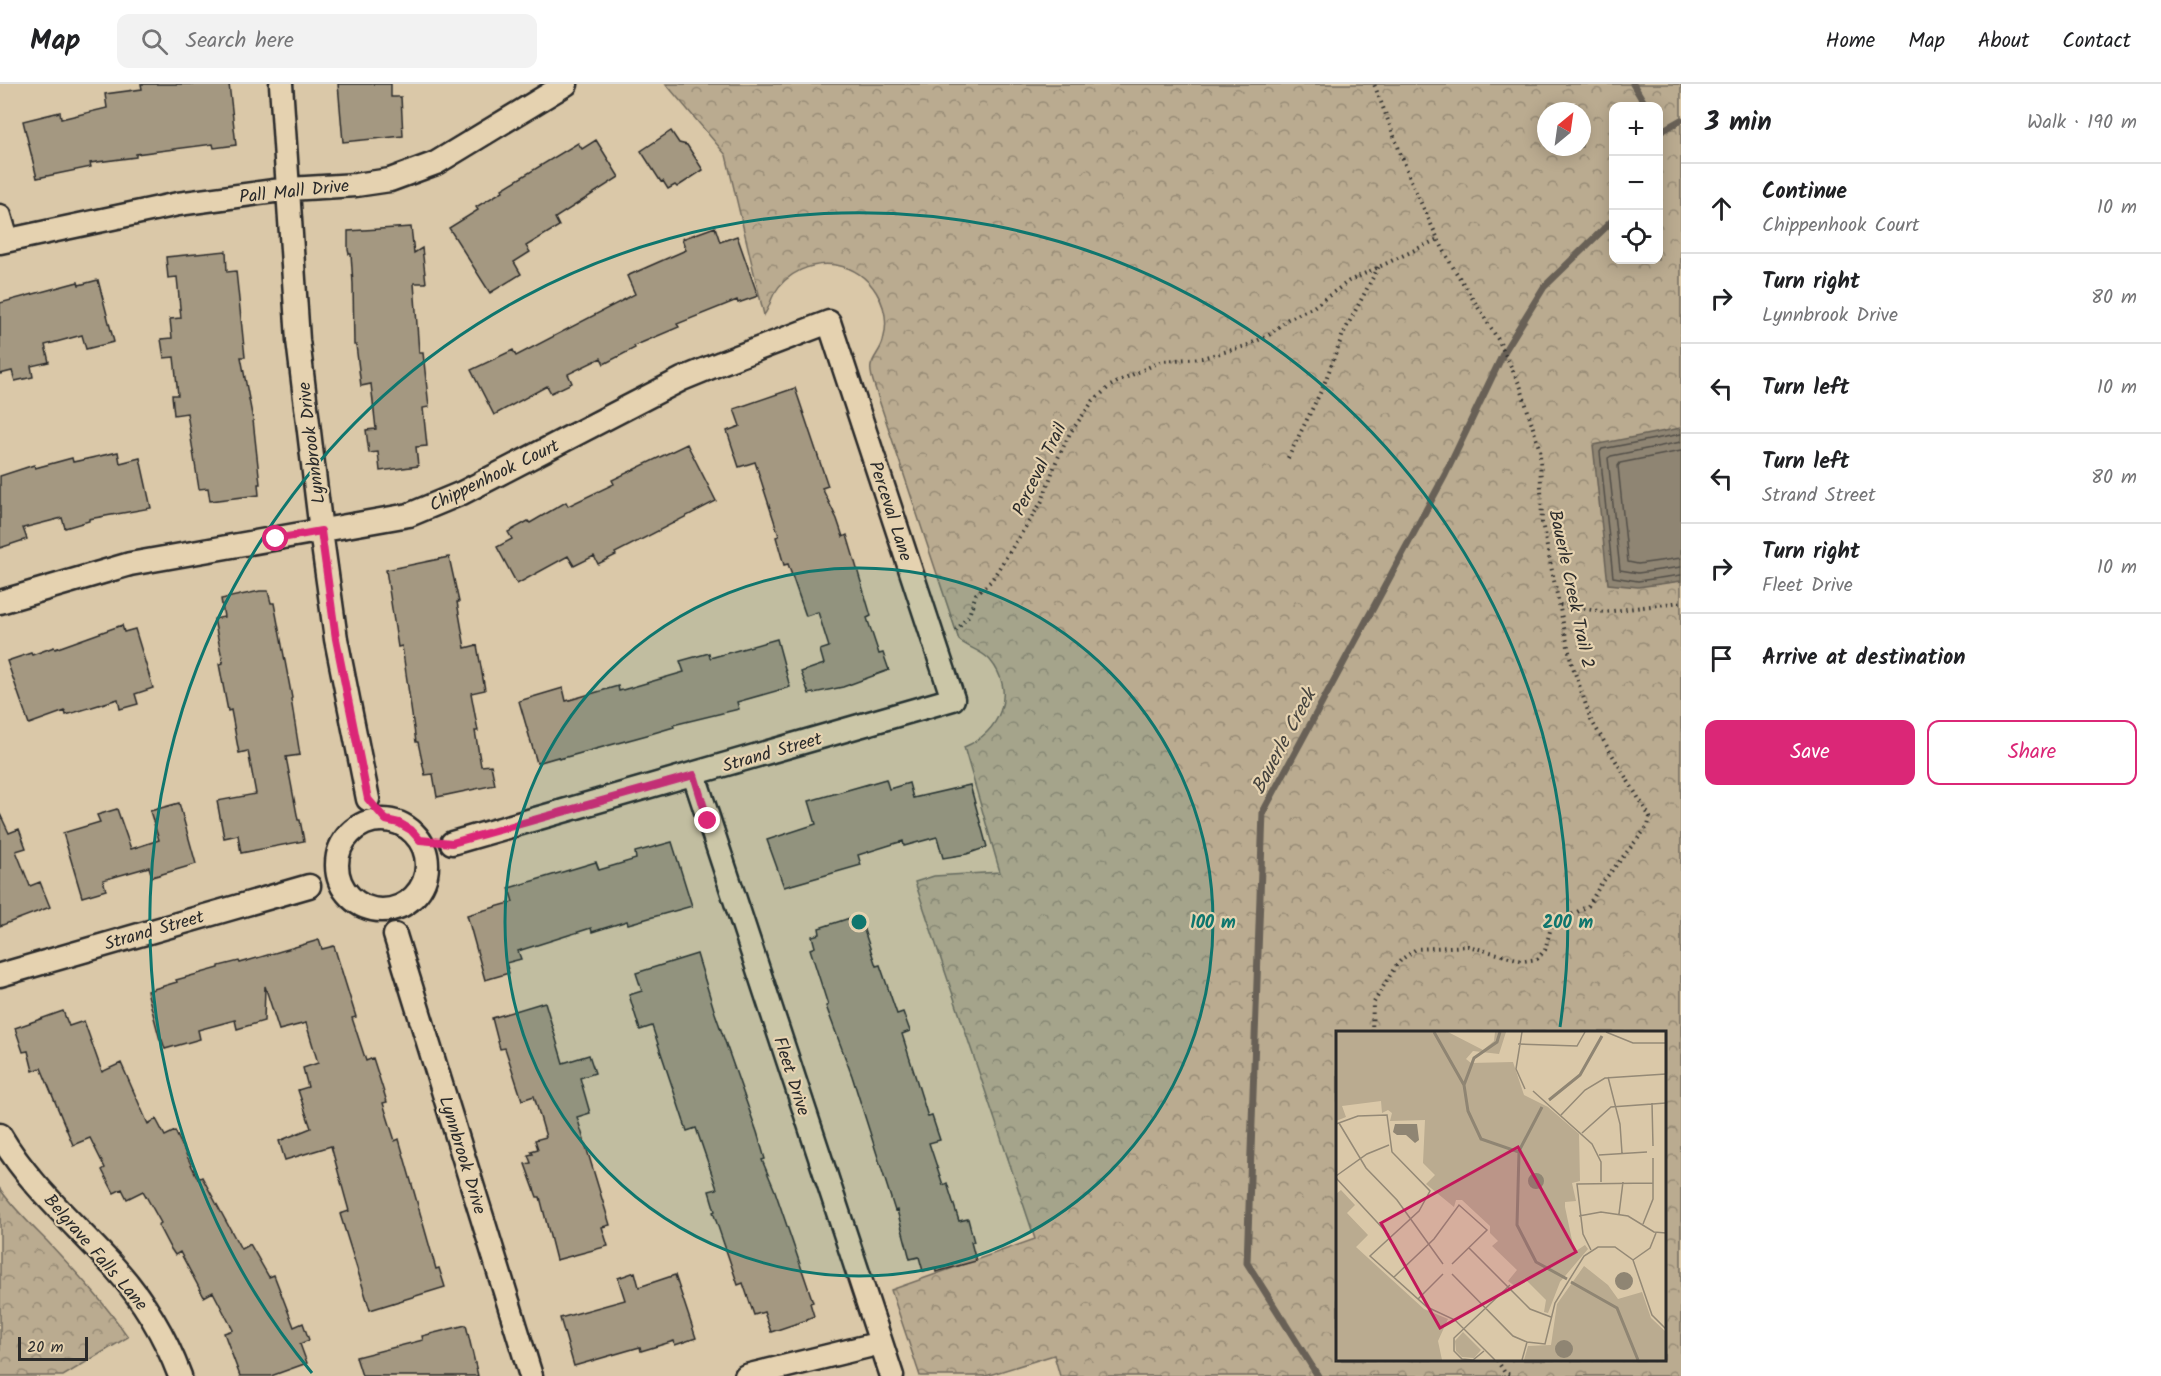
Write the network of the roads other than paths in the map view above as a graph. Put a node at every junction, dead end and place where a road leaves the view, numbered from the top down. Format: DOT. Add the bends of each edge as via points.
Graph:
graph roads {
  1 [pos="281,84"];
  2 [pos="566,84"];
  3 [pos="289,189"];
  4 [pos="0,216"];
  5 [pos="3,241"];
  6 [pos="829,322"];
  7 [pos="321,531"];
  8 [pos="0,602"];
  9 [pos="953,699"];
  10 [pos="694,775"];
  11 [pos="368,799"];
  12 [pos="386,820"];
  13 [pos="359,826"];
  14 [pos="420,840"];
  15 [pos="452,843"];
  16 [pos="336,863"];
  17 [pos="428,866"];
  18 [pos="309,886"];
  19 [pos="344,890"];
  20 [pos="406,904"];
  21 [pos="373,909"];
  22 [pos="396,935"];
  23 [pos="0,975"];
  24 [pos="0,1135"];
  25 [pos="881,1343"];
  26 [pos="180,1376"];
  27 [pos="531,1376"];
  28 [pos="747,1376"];
  29 [pos="892,1376"];
  1 -- 3 [label="street, Lynnbrook Drive"];
  2 -- 3 [label="street, Pall Mall Drive" via="446,158 415,172 356,185"];
  3 -- 5 [label="street, Pall Mall Drive" via="131,213"];
  3 -- 7 [label="street, Lynnbrook Drive" via="298,340"];
  4 -- 5 [label="street"];
  6 -- 7 [label="street, Chippenhook Court" via="682,379 435,506 409,515"];
  6 -- 9 [label="street, Perceval Lane"];
  7 -- 8 [label="street, Chippenhook Court" via="130,564"];
  7 -- 11 [label="street, Lynnbrook Drive" via="336,639"];
  9 -- 10 [label="street, Strand Street"];
  10 -- 15 [label="street, Strand Street"];
  10 -- 25 [label="street, Fleet Drive"];
  11 -- 12 [label="street, Lynnbrook Drive"];
  11 -- 13 [label="street, Lynnbrook Drive"];
  12 -- 13 [label="street"];
  12 -- 14 [label="street" via="411,830"];
  13 -- 16 [label="street" via="347,835"];
  14 -- 15 [label="street, Strand Street"];
  14 -- 17 [label="street"];
  15 -- 17 [label="street, Strand Street"];
  16 -- 18 [label="street, Strand Street"];
  16 -- 19 [label="street"];
  17 -- 20 [label="street" via="418,894"];
  18 -- 19 [label="street, Strand Street"];
  18 -- 23 [label="street, Strand Street"];
  19 -- 21 [label="street" via="353,900"];
  20 -- 21 [label="street"];
  20 -- 22 [label="street"];
  21 -- 22 [label="street, Lynnbrook Drive"];
  22 -- 27 [label="street, Lynnbrook Drive"];
  24 -- 26 [label="street, Belgrave Falls Lane" via="22,1169 137,1295 165,1340"];
  25 -- 28 [label="street"];
  25 -- 29 [label="street, Fleet Drive"];
}
